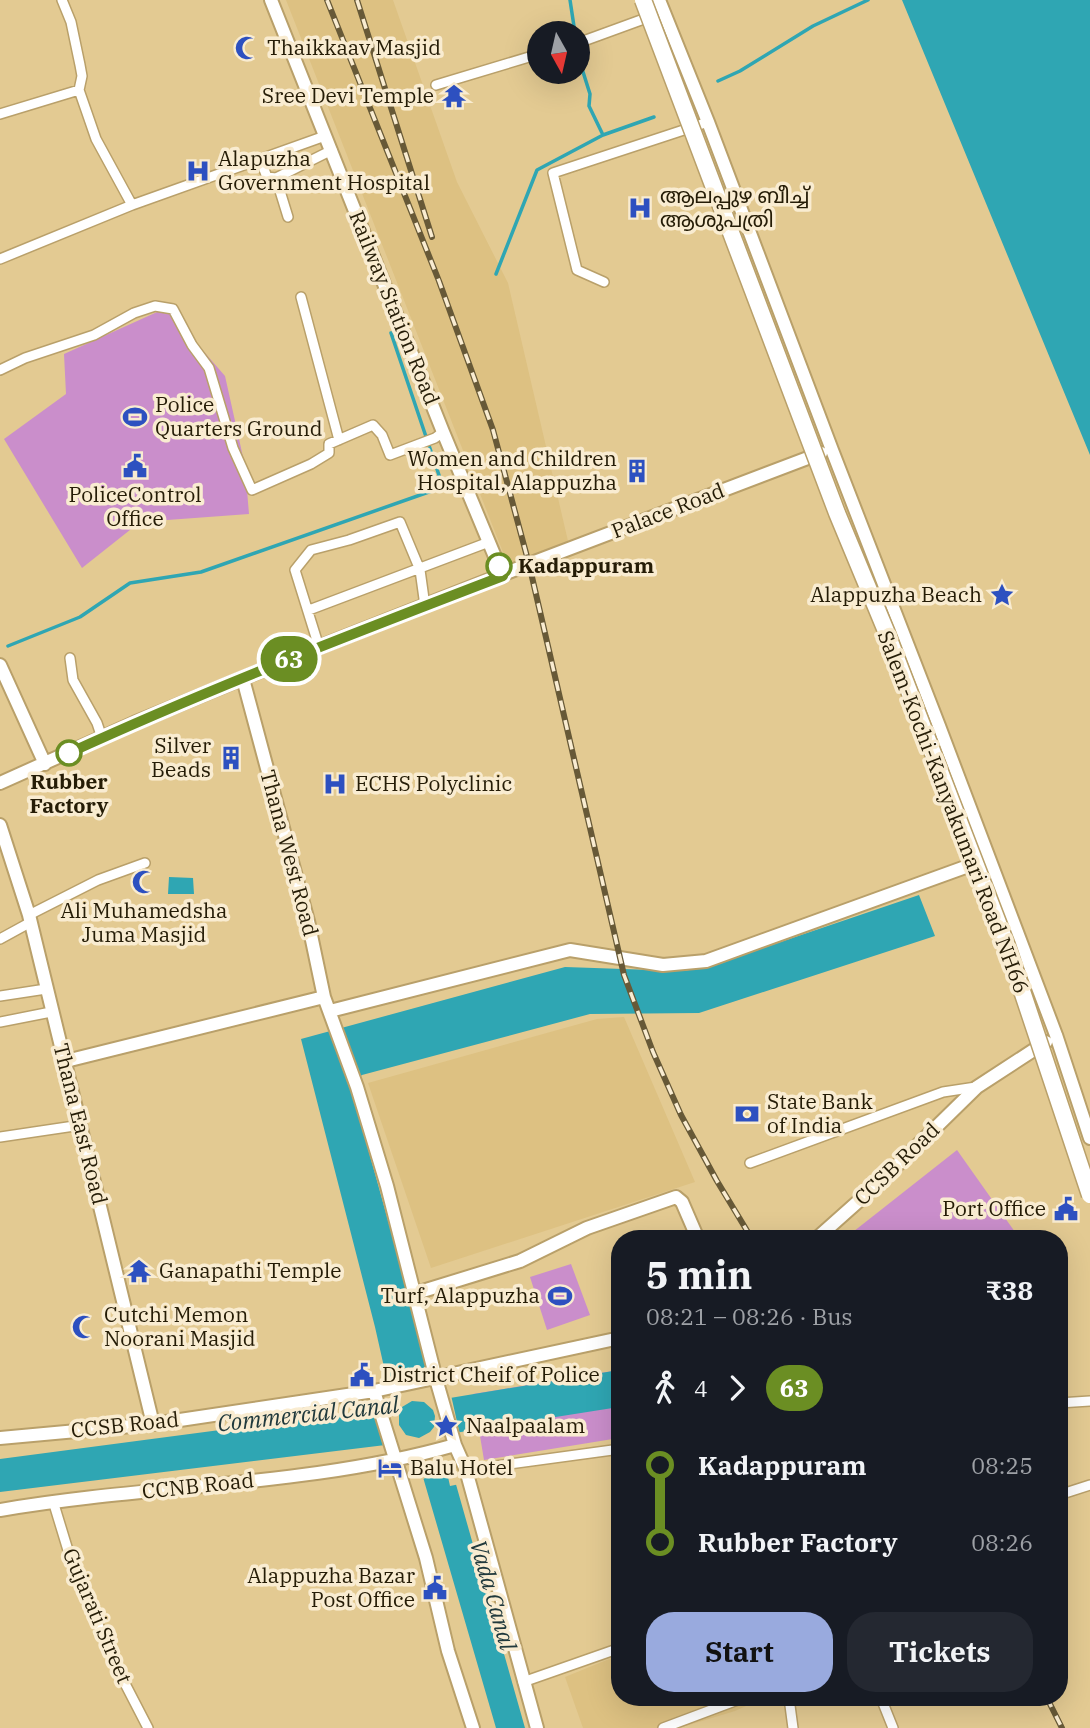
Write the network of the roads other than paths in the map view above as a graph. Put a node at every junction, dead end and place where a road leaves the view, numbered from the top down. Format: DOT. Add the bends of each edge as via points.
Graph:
graph roads {
  1 [pos="62,0"];
  2 [pos="271,0"];
  3 [pos="643,0"];
  4 [pos="661,6"];
  5 [pos="590,38"];
  6 [pos="527,58"];
  7 [pos="436,85"];
  8 [pos="79,90"];
  9 [pos="0,114"];
  10 [pos="708,122"];
  11 [pos="325,136"];
  12 [pos="332,150"];
  13 [pos="260,159"];
  14 [pos="276,178"];
  15 [pos="132,205"];
  16 [pos="288,217"];
  17 [pos="0,259"];
  18 [pos="604,282"];
  19 [pos="301,297"];
  20 [pos="0,370"];
  21 [pos="439,435"];
  22 [pos="338,440"];
  23 [pos="831,450"];
  24 [pos="489,542"];
  25 [pos="419,570"];
  26 [pos="503,576"];
  27 [pos="425,606"];
  28 [pos="309,610"];
  29 [pos="319,647"];
  30 [pos="70,657"];
  31 [pos="0,665"];
  32 [pos="243,679"];
  33 [pos="102,738"];
  34 [pos="45,764"];
  35 [pos="0,783"];
  36 [pos="0,825"];
  37 [pos="989,859"];
  38 [pos="145,863"];
  39 [pos="30,918"];
  40 [pos="0,939"];
  41 [pos="46,989"];
  42 [pos="0,996"];
  43 [pos="324,997"];
  44 [pos="330,1011"];
  45 [pos="51,1012"];
  46 [pos="0,1022"];
  47 [pos="1056,1035"];
  48 [pos="66,1061"];
  49 [pos="977,1087"];
  50 [pos="81,1125"];
  51 [pos="0,1137"];
  52 [pos="1090,1138"];
  53 [pos="750,1163"];
  54 [pos="1090,1195"];
  55 [pos="694,1230"];
  56 [pos="826,1230"];
  57 [pos="413,1294"];
  58 [pos="611,1340"];
  59 [pos="435,1379"];
  60 [pos="374,1391"];
  61 [pos="1090,1401"];
  62 [pos="1068,1402"];
  63 [pos="153,1424"];
  64 [pos="0,1438"];
  65 [pos="451,1442"];
  66 [pos="611,1450"];
  67 [pos="402,1459"];
  68 [pos="466,1470"];
  69 [pos="1090,1485"];
  70 [pos="1068,1493"];
  71 [pos="53,1501"];
  72 [pos="0,1510"];
  73 [pos="611,1651"];
  74 [pos="523,1682"];
  75 [pos="722,1706"];
  76 [pos="790,1706"];
  77 [pos="884,1706"];
  78 [pos="148,1728"];
  79 [pos="473,1728"];
  80 [pos="537,1728"];
  81 [pos="663,1728"];
  82 [pos="793,1728"];
  83 [pos="893,1728"];
  1 -- 8 [label="street" via="80,65"];
  2 -- 11 [label="main road, Railway Station Road"];
  3 -- 54 [label="highway, Salem-Kochi-Kanyakumari Road NH66, bridge" via="1007,946"];
  4 -- 5 [label="street"];
  4 -- 10 [label="main road"];
  6 -- 7 [label="street"];
  8 -- 9 [label="street"];
  8 -- 15 [label="street" via="96,139"];
  10 -- 18 [label="street" via="553,173 577,270"];
  10 -- 23 [label="main road"];
  11 -- 12 [label="main road, Railway Station Road"];
  11 -- 13 [label="street"];
  12 -- 14 [label="street"];
  12 -- 21 [label="main road, Railway Station Road"];
  13 -- 14 [label="street" via="267,177"];
  13 -- 15 [label="street"];
  14 -- 16 [label="street"];
  15 -- 17 [label="street"];
  19 -- 22 [label="street"];
  20 -- 22 [label="street" via="94,335 134,313 155,306 173,309 209,368 233,448 252,490 311,464 329,453 329,444"];
  21 -- 22 [label="street" via="390,456 373,425"];
  21 -- 24 [label="main road, Railway Station Road"];
  23 -- 26 [label="main road, Palace Road"];
  23 -- 37 [label="main road"];
  24 -- 25 [label="street"];
  24 -- 26 [label="main road, Railway Station Road"];
  25 -- 27 [label="street"];
  25 -- 28 [label="street"];
  25 -- 28 [label="street" via="400,522 312,550 295,570"];
  26 -- 27 [label="main road, Palace Road"];
  27 -- 29 [label="main road, Palace Road"];
  28 -- 29 [label="street"];
  29 -- 32 [label="main road, Palace Road"];
  30 -- 33 [label="street" via="74,680"];
  31 -- 34 [label="main road"];
  32 -- 33 [label="main road, Palace Road"];
  32 -- 43 [label="main road, Thana West Road" via="308,920"];
  33 -- 34 [label="main road, Palace Road"];
  34 -- 35 [label="main road, Palace Road"];
  36 -- 39 [label="main road, Thana East Road"];
  37 -- 44 [label="main road" via="706,961 663,965 570,950"];
  37 -- 47 [label="main road"];
  38 -- 39 [label="street" via="98,880"];
  39 -- 40 [label="street"];
  39 -- 41 [label="main road, Thana East Road"];
  41 -- 42 [label="street"];
  41 -- 45 [label="main road, Thana East Road"];
  43 -- 44 [label="main road, Thana West Road"];
  43 -- 48 [label="main road"];
  44 -- 57 [label="main road, Thana West Road" via="387,1186"];
  45 -- 46 [label="street"];
  45 -- 48 [label="main road, Thana East Road"];
  47 -- 49 [label="main road, CCSB Road"];
  47 -- 52 [label="main road"];
  48 -- 50 [label="main road, Thana East Road"];
  49 -- 53 [label="street" via="943,1091"];
  49 -- 56 [label="main road, CCSB Road"];
  50 -- 51 [label="street"];
  50 -- 63 [label="main road, Thana East Road"];
  55 -- 57 [label="main road" via="676,1197 587,1228 520,1261"];
  57 -- 59 [label="main road"];
  58 -- 59 [label="main road"];
  59 -- 60 [label="main road"];
  59 -- 65 [label="main road"];
  60 -- 63 [label="main road, CCSB Road"];
  60 -- 67 [label="main road" via="390,1442"];
  61 -- 62 [label="street"];
  63 -- 64 [label="main road, CCSB Road"];
  65 -- 67 [label="main road"];
  65 -- 68 [label="main road"];
  66 -- 68 [label="street"];
  67 -- 71 [label="main road, CCNB Road" via="343,1470"];
  67 -- 79 [label="main road" via="448,1651"];
  68 -- 74 [label="main road"];
  69 -- 70 [label="street"];
  71 -- 72 [label="main road, CCNB Road"];
  71 -- 78 [label="street, Gujarati Street" via="74,1570"];
  73 -- 74 [label="street"];
  74 -- 80 [label="main road"];
  75 -- 81 [label="street"];
  76 -- 82 [label="street"];
  77 -- 83 [label="street"];
}
